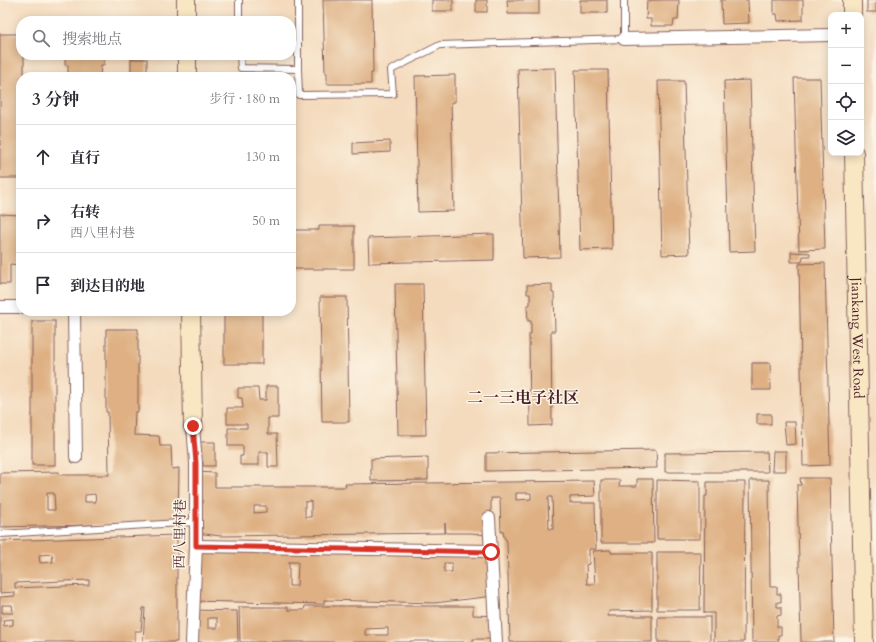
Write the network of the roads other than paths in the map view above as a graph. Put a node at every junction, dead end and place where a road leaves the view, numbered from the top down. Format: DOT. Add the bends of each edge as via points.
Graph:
graph roads {
  1 [pos="186,0"];
  2 [pos="239,0"];
  3 [pos="298,0"];
  4 [pos="624,0"];
  5 [pos="852,0"];
  6 [pos="852,12"];
  7 [pos="186,16"];
  8 [pos="240,16"];
  9 [pos="828,35"];
  10 [pos="624,39"];
  11 [pos="187,60"];
  12 [pos="240,60"];
  13 [pos="298,69"];
  14 [pos="187,72"];
  15 [pos="854,156"];
  16 [pos="0,307"];
  17 [pos="16,307"];
  18 [pos="74,316"];
  19 [pos="191,316"];
  20 [pos="193,426"];
  21 [pos="76,457"];
  22 [pos="489,518"];
  23 [pos="196,522"];
  24 [pos="0,534"];
  25 [pos="196,546"];
  26 [pos="491,552"];
  27 [pos="192,642"];
  28 [pos="496,642"];
  29 [pos="864,642"];
  1 -- 7 [label="street"];
  2 -- 8 [label="lane"];
  3 -- 13 [label="lane"];
  4 -- 10 [label="lane"];
  5 -- 6 [label="street"];
  9 -- 10 [label="street"];
  10 -- 13 [label="lane" via="440,44 391,70 393,94 299,95"];
  11 -- 14 [label="street"];
  12 -- 13 [label="lane" via="241,68"];
  15 -- 29 [label="street, Jiankang West Road"];
  16 -- 17 [label="street"];
  18 -- 21 [label="street"];
  19 -- 20 [label="street"];
  20 -- 23 [label="street, 西八里村巷"];
  22 -- 26 [label="street"];
  23 -- 24 [label="lane"];
  23 -- 25 [label="street, 西八里村巷"];
  25 -- 26 [label="street"];
  25 -- 27 [label="street, 西八里村巷"];
  26 -- 28 [label="street"];
}
